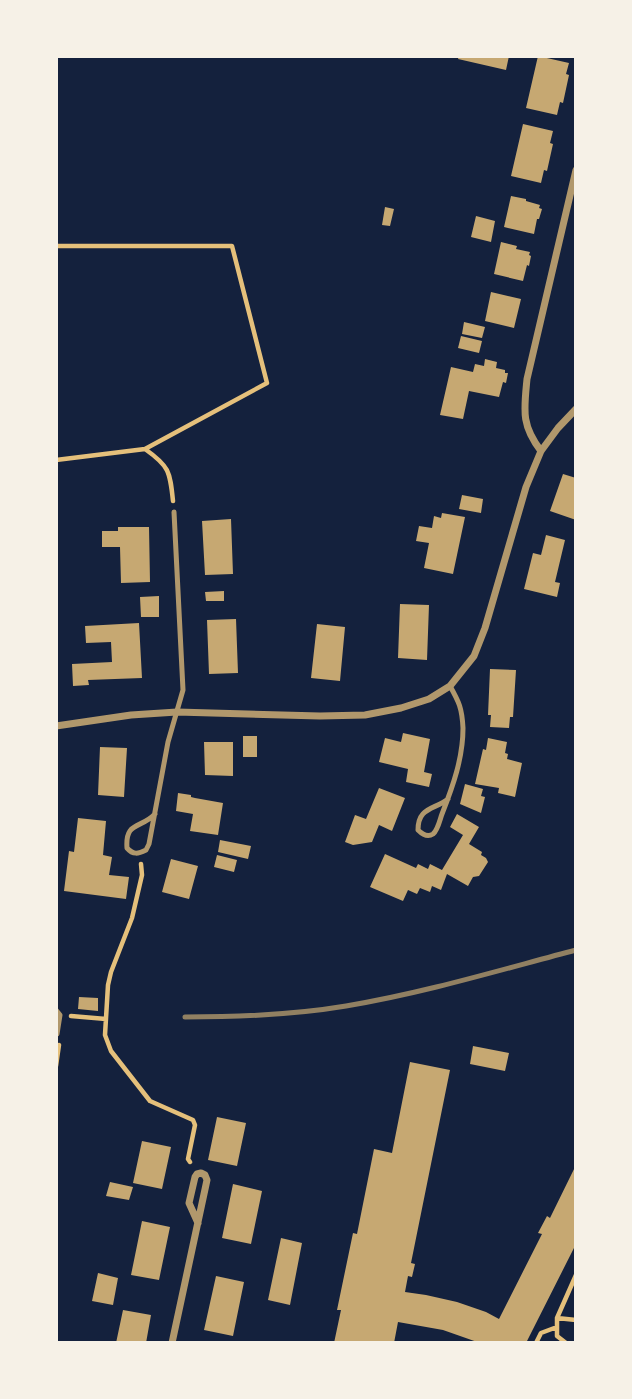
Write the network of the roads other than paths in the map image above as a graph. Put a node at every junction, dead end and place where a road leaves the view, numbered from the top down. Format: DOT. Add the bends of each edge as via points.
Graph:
graph roads {
  1 [pos="576,170"];
  2 [pos="576,409"];
  3 [pos="541,451"];
  4 [pos="174,512"];
  5 [pos="450,686"];
  6 [pos="177,712"];
  7 [pos="56,726"];
  8 [pos="448,799"];
  9 [pos="155,814"];
  10 [pos="58,1012"];
  11 [pos="57,1034"];
  12 [pos="198,1223"];
  13 [pos="172,1343"];
  1 -- 3 [label="street" via="527,379 526,425"];
  2 -- 3 [label="street"];
  3 -- 5 [label="street" via="481,638 474,656"];
  4 -- 6 [label="lane" via="183,690"];
  5 -- 6 [label="street" via="429,699 365,715"];
  5 -- 8 [label="lane" via="461,705 463,729"];
  6 -- 7 [label="street"];
  6 -- 9 [label="lane"];
  8 -- 8 [label="lane" via="423,813 418,824 422,834 433,834"];
  9 -- 9 [label="lane" via="131,827 130,852 146,850"];
  10 -- 11 [label="lane"];
  12 -- 12 [label="street" via="207,1180 201,1173 195,1177 189,1203"];
  12 -- 13 [label="street"];
}
